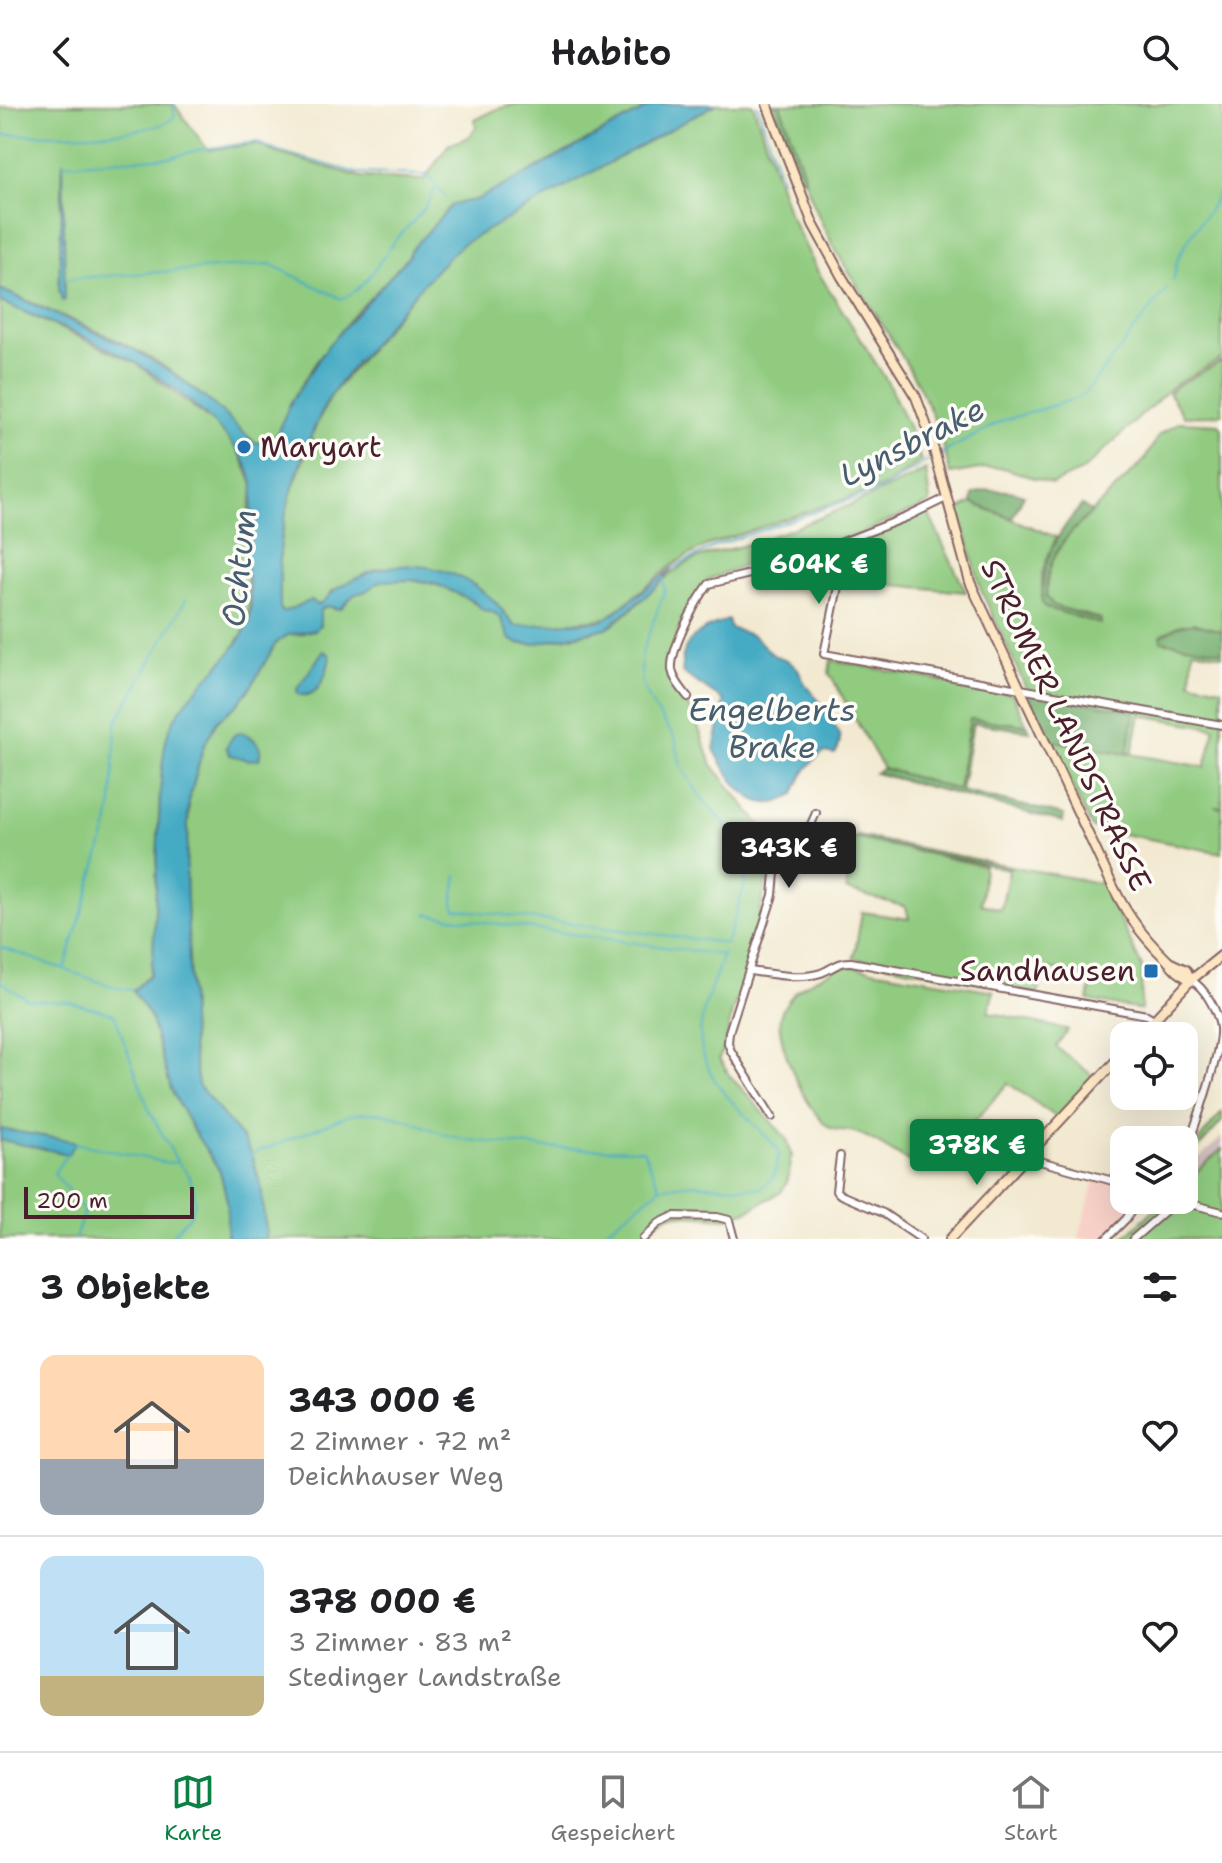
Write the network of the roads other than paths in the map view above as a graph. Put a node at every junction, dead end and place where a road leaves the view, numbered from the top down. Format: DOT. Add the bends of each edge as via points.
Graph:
graph roads {
  1 [pos="767,104"];
  2 [pos="946,498"];
  3 [pos="815,558"];
  4 [pos="1020,690"];
  5 [pos="688,697"];
  6 [pos="1222,725"];
  7 [pos="816,813"];
  8 [pos="1222,955"];
  9 [pos="750,971"];
  10 [pos="1191,980"];
  11 [pos="1154,1019"];
  12 [pos="1151,1022"];
  13 [pos="1110,1067"];
  14 [pos="772,1117"];
  15 [pos="1193,1126"];
  16 [pos="840,1156"];
  17 [pos="1036,1160"];
  18 [pos="1110,1180"];
  19 [pos="1222,1212"];
  20 [pos="1129,1214"];
  21 [pos="643,1239"];
  22 [pos="734,1239"];
  23 [pos="921,1239"];
  24 [pos="950,1239"];
  25 [pos="1106,1239"];
  26 [pos="1133,1239"];
  1 -- 2 [label="main road, STROMER LANDSTRASSE" via="813,224 908,381"];
  2 -- 3 [label="street"];
  2 -- 4 [label="main road, STROMER LANDSTRASSE" via="970,582"];
  3 -- 4 [label="street" via="839,582 824,654"];
  3 -- 5 [label="street" via="709,584 681,634 672,669"];
  4 -- 6 [label="street"];
  4 -- 10 [label="main road, STROMER LANDSTRASSE" via="1124,909 1148,943"];
  7 -- 9 [label="street" via="796,858 776,862 773,895"];
  8 -- 10 [label="main road"];
  9 -- 11 [label="street" via="803,975 851,962"];
  9 -- 14 [label="street" via="728,1043"];
  10 -- 11 [label="main road"];
  10 -- 15 [label="street" via="1209,1000 1220,1032"];
  11 -- 12 [label="main road"];
  13 -- 24 [label="main road"];
  16 -- 23 [label="street" via="836,1191"];
  17 -- 18 [label="street"];
  19 -- 26 [label="street" via="1179,1201"];
  20 -- 25 [label="street"];
  21 -- 22 [label="street" via="666,1218 700,1216 729,1220"];
}
